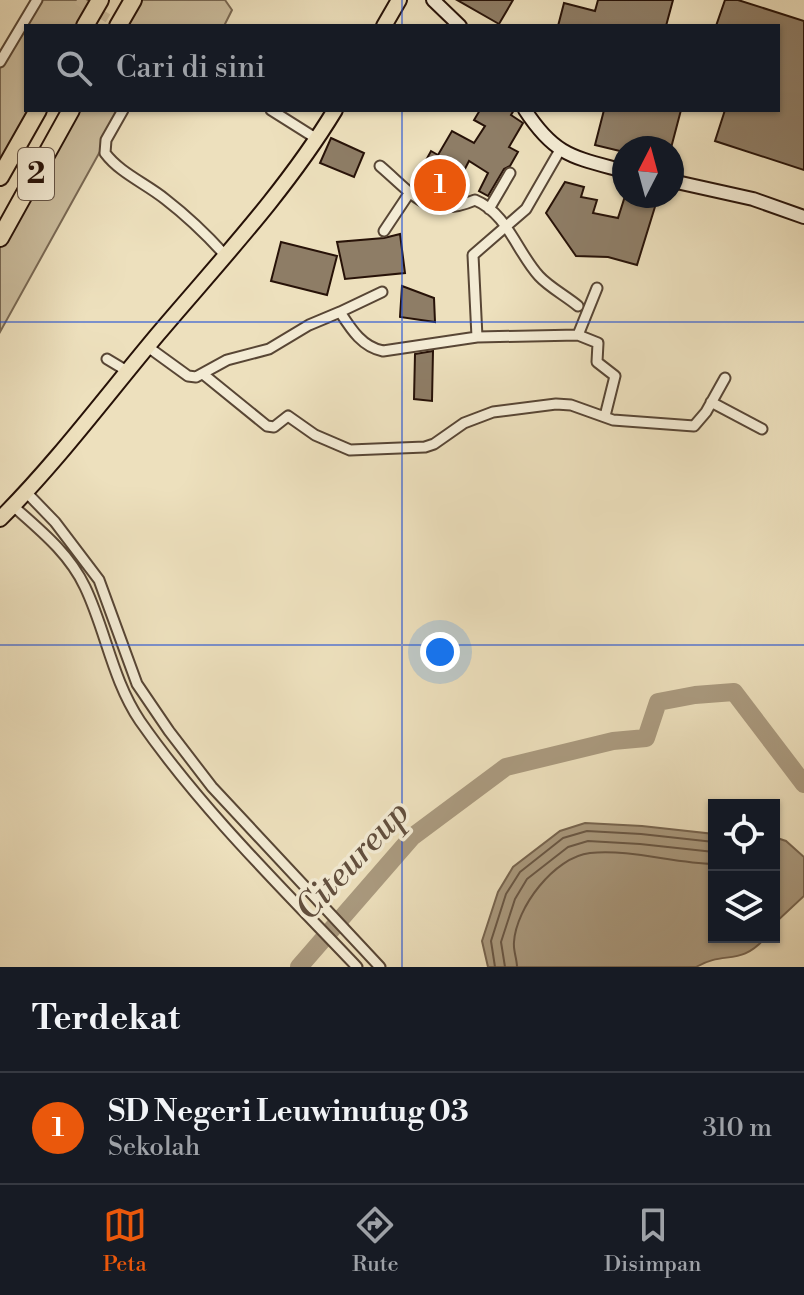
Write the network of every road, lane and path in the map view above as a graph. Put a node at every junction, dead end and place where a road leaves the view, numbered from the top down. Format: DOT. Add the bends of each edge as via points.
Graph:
graph roads {
  1 [pos="37,0"];
  2 [pos="100,0"];
  3 [pos="133,0"];
  4 [pos="399,0"];
  5 [pos="433,0"];
  6 [pos="86,24"];
  7 [pos="119,24"];
  8 [pos="385,24"];
  9 [pos="458,24"];
  10 [pos="0,62"];
  11 [pos="37,112"];
  12 [pos="70,112"];
  13 [pos="122,112"];
  14 [pos="274,112"];
  15 [pos="334,112"];
  16 [pos="527,112"];
  17 [pos="317,139"];
  18 [pos="560,150"];
  19 [pos="380,166"];
  20 [pos="612,168"];
  21 [pos="510,173"];
  22 [pos="0,177"];
  23 [pos="684,184"];
  24 [pos="410,192"];
  25 [pos="489,209"];
  26 [pos="804,217"];
  27 [pos="506,228"];
  28 [pos="384,231"];
  29 [pos="0,238"];
  30 [pos="225,255"];
  31 [pos="597,288"];
  32 [pos="382,292"];
  33 [pos="578,306"];
  34 [pos="340,312"];
  35 [pos="578,335"];
  36 [pos="477,337"];
  37 [pos="148,347"];
  38 [pos="107,359"];
  39 [pos="127,371"];
  40 [pos="203,374"];
  41 [pos="725,378"];
  42 [pos="711,402"];
  43 [pos="605,416"];
  44 [pos="762,429"];
  45 [pos="26,492"];
  46 [pos="13,506"];
  47 [pos="0,519"];
  48 [pos="73,544"];
  49 [pos="63,554"];
  50 [pos="303,884"];
  51 [pos="290,895"];
  52 [pos="376,963"];
  53 [pos="357,967"];
  1 -- 10 [label="street"];
  2 -- 6 [label="highway"];
  3 -- 7 [label="highway"];
  4 -- 8 [label="main road"];
  5 -- 9 [label="street"];
  11 -- 22 [label="highway, 2"];
  12 -- 29 [label="highway, 2"];
  13 -- 30 [label="street" via="106,140 105,153 119,169 196,223"];
  14 -- 17 [label="street"];
  15 -- 17 [label="main road"];
  16 -- 18 [label="street"];
  17 -- 30 [label="main road"];
  18 -- 20 [label="street"];
  18 -- 27 [label="street" via="526,209"];
  19 -- 24 [label="street"];
  21 -- 25 [label="street"];
  23 -- 26 [label="street"];
  24 -- 25 [label="street" via="431,207 448,209 475,200"];
  24 -- 28 [label="street"];
  25 -- 27 [label="street"];
  27 -- 33 [label="street" via="539,276"];
  27 -- 36 [label="street" via="473,255"];
  30 -- 37 [label="main road"];
  31 -- 35 [label="street"];
  32 -- 34 [label="street"];
  34 -- 36 [label="street" via="372,349"];
  34 -- 40 [label="street" via="269,349 227,360"];
  35 -- 36 [label="street"];
  35 -- 43 [label="street" via="598,343 597,362 615,376"];
  37 -- 39 [label="main road"];
  37 -- 40 [label="street" via="188,376"];
  38 -- 39 [label="street"];
  39 -- 45 [label="main road"];
  40 -- 43 [label="street" via="267,426 288,416 350,450 425,447 493,412 562,404"];
  41 -- 42 [label="street"];
  42 -- 43 [label="street" via="694,426"];
  42 -- 44 [label="street"];
  45 -- 46 [label="main road"];
  45 -- 48 [label="street"];
  46 -- 47 [label="main road"];
  46 -- 49 [label="street"];
  48 -- 49 [label="street"];
  48 -- 50 [label="street" via="99,580 137,684 212,787"];
  49 -- 51 [label="street" via="86,589 117,681 140,720 187,782"];
  50 -- 51 [label="street"];
  50 -- 52 [label="street"];
  51 -- 53 [label="street"];
}
